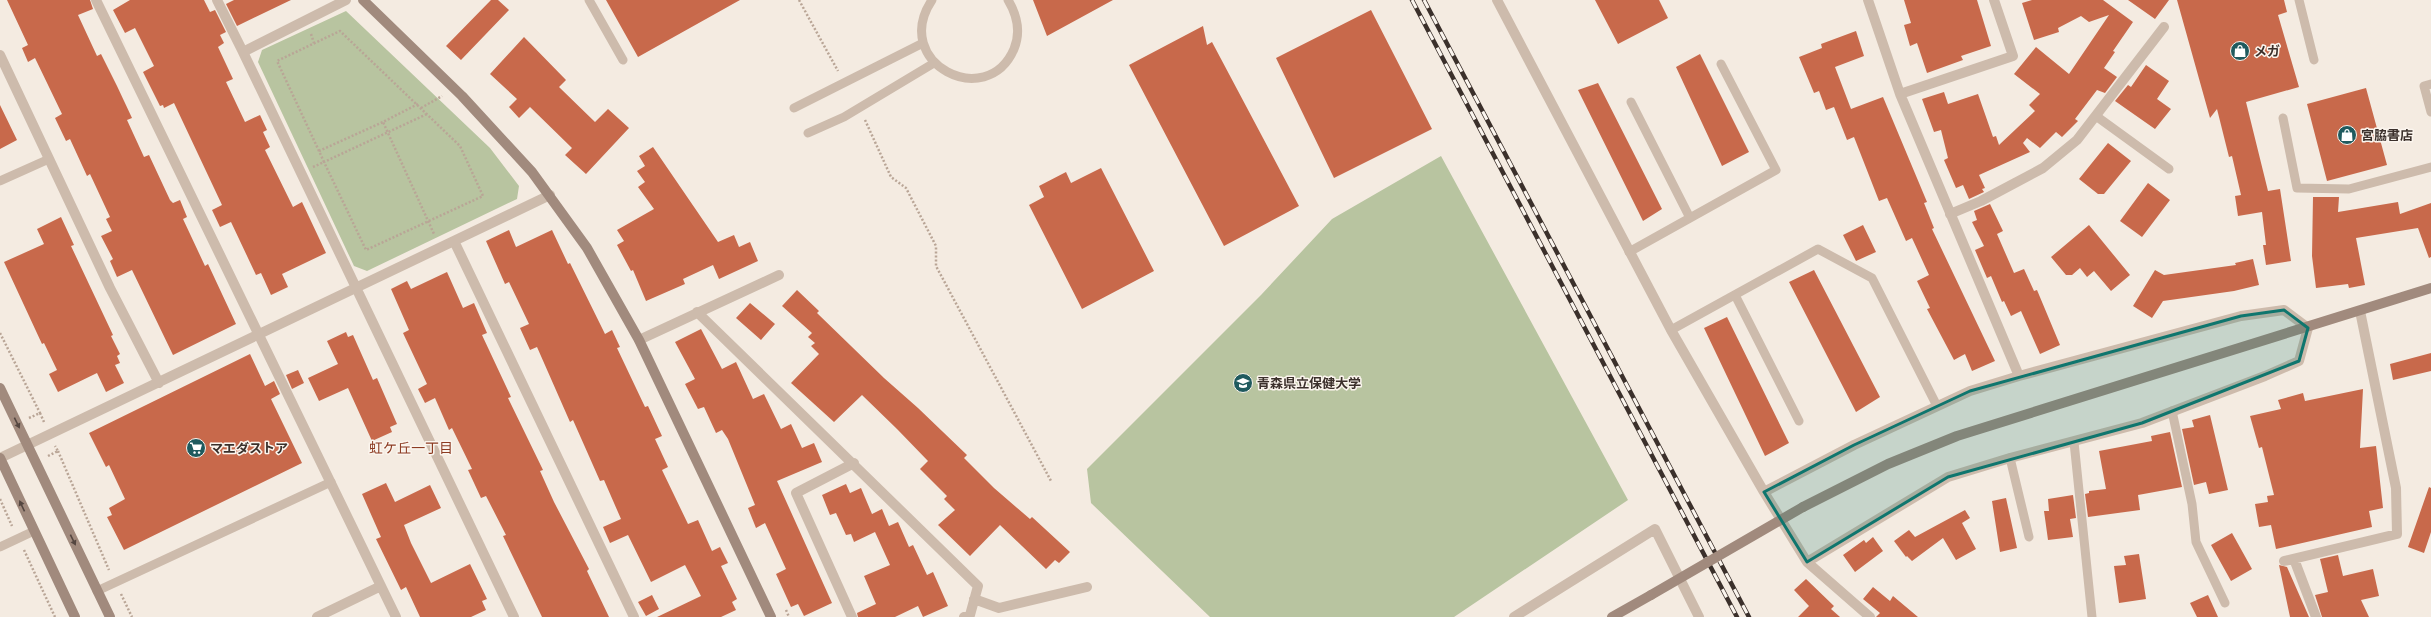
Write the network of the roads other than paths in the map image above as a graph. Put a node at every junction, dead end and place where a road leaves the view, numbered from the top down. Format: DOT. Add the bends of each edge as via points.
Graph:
graph roads {
  1 [pos="96,0"];
  2 [pos="217,0"];
  3 [pos="346,0"];
  4 [pos="363,0"];
  5 [pos="589,0"];
  6 [pos="932,0"];
  7 [pos="1008,0"];
  8 [pos="1497,0"];
  9 [pos="1868,0"];
  10 [pos="1994,0"];
  11 [pos="2299,0"];
  12 [pos="2164,27"];
  13 [pos="923,43"];
  14 [pos="243,52"];
  15 [pos="0,55"];
  16 [pos="623,60"];
  17 [pos="2314,60"];
  18 [pos="934,63"];
  19 [pos="1721,64"];
  20 [pos="2431,84"];
  21 [pos="1900,94"];
  22 [pos="1631,102"];
  23 [pos="794,108"];
  24 [pos="2431,112"];
  25 [pos="2096,116"];
  26 [pos="2283,118"];
  27 [pos="808,133"];
  28 [pos="49,159"];
  29 [pos="2431,167"];
  30 [pos="2169,169"];
  31 [pos="0,181"];
  32 [pos="550,195"];
  33 [pos="1950,214"];
  34 [pos="1690,218"];
  35 [pos="454,242"];
  36 [pos="1629,252"];
  37 [pos="779,275"];
  38 [pos="356,288"];
  39 [pos="2431,288"];
  40 [pos="1735,295"];
  41 [pos="2360,311"];
  42 [pos="698,312"];
  43 [pos="2308,328"];
  44 [pos="1671,330"];
  45 [pos="259,335"];
  46 [pos="639,340"];
  47 [pos="2019,376"];
  48 [pos="159,383"];
  49 [pos="0,388"];
  50 [pos="1937,406"];
  51 [pos="2172,411"];
  52 [pos="1799,420"];
  53 [pos="2074,442"];
  54 [pos="28,446"];
  55 [pos="0,458"];
  56 [pos="2010,458"];
  57 [pos="854,463"];
  58 [pos="331,482"];
  59 [pos="1764,492"];
  60 [pos="34,531"];
  61 [pos="2029,536"];
  62 [pos="0,547"];
  63 [pos="2294,559"];
  64 [pos="2284,561"];
  65 [pos="1808,562"];
  66 [pos="381,586"];
  67 [pos="1087,587"];
  68 [pos="97,591"];
  69 [pos="974,599"];
  70 [pos="2225,603"];
  71 [pos="74,617"];
  72 [pos="110,617"];
  73 [pos="317,617"];
  74 [pos="396,617"];
  75 [pos="514,617"];
  76 [pos="634,617"];
  77 [pos="771,617"];
  78 [pos="852,617"];
  79 [pos="964,617"];
  80 [pos="1514,617"];
  81 [pos="1612,617"];
  82 [pos="1699,617"];
  83 [pos="1870,617"];
  84 [pos="2092,617"];
  85 [pos="2316,617"];
  1 -- 45 [label="street"];
  2 -- 14 [label="street"];
  3 -- 14 [label="street"];
  4 -- 32 [label="street" via="462,96"];
  5 -- 16 [label="lane"];
  6 -- 13 [label="lane" via="924,14 921,28"];
  7 -- 18 [label="lane" via="1015,13 1018,35 1011,56 1001,67 988,75 967,78 946,72"];
  8 -- 36 [label="street"];
  9 -- 21 [label="street"];
  10 -- 21 [label="street" via="2013,56"];
  11 -- 17 [label="lane"];
  12 -- 25 [label="street"];
  13 -- 18 [label="lane"];
  13 -- 23 [label="lane"];
  14 -- 38 [label="street"];
  15 -- 28 [label="street"];
  18 -- 27 [label="lane" via="859,108"];
  19 -- 34 [label="lane" via="1776,170"];
  20 -- 24 [label="lane" via="2424,86"];
  21 -- 33 [label="street"];
  22 -- 34 [label="lane"];
  25 -- 30 [label="lane"];
  25 -- 33 [label="street" via="2077,140 2043,168 1981,201"];
  26 -- 29 [label="lane" via="2297,188 2348,189"];
  28 -- 31 [label="lane"];
  28 -- 48 [label="street" via="110,288"];
  32 -- 35 [label="street"];
  32 -- 46 [label="street" via="587,248"];
  33 -- 47 [label="street"];
  34 -- 36 [label="lane"];
  35 -- 38 [label="street"];
  35 -- 76 [label="street"];
  36 -- 44 [label="street"];
  37 -- 42 [label="street"];
  38 -- 45 [label="street"];
  38 -- 75 [label="street"];
  39 -- 41 [label="street"];
  40 -- 44 [label="lane"];
  40 -- 50 [label="lane" via="1818,250 1872,278"];
  40 -- 52 [label="lane"];
  41 -- 43 [label="street"];
  41 -- 63 [label="street" via="2396,488 2397,534"];
  42 -- 46 [label="street"];
  42 -- 57 [label="street"];
  43 -- 47 [label="street" via="2284,310 2241,316"];
  43 -- 51 [label="street" via="2298,361"];
  43 -- 81 [label="street, bridge" via="1957,436 1888,464 1803,507"];
  44 -- 59 [label="street"];
  45 -- 48 [label="street"];
  45 -- 58 [label="street"];
  46 -- 77 [label="street"];
  47 -- 50 [label="street" via="1970,391"];
  48 -- 54 [label="street"];
  49 -- 54 [label="street, one-way"];
  50 -- 59 [label="street" via="1854,445"];
  51 -- 53 [label="street" via="2142,423"];
  51 -- 70 [label="lane" via="2192,504 2196,542"];
  53 -- 56 [label="street"];
  53 -- 84 [label="lane"];
  54 -- 55 [label="street"];
  54 -- 68 [label="street, one-way"];
  60 -- 55 [label="street, one-way"];
  56 -- 61 [label="lane"];
  56 -- 65 [label="street" via="1948,477"];
  57 -- 69 [label="street" via="978,586"];
  57 -- 78 [label="street" via="796,493"];
  58 -- 66 [label="street"];
  58 -- 68 [label="lane"];
  59 -- 65 [label="street"];
  60 -- 62 [label="lane"];
  60 -- 71 [label="street"];
  63 -- 64 [label="street"];
  63 -- 85 [label="street"];
  65 -- 83 [label="street"];
  66 -- 73 [label="street"];
  66 -- 74 [label="street"];
  67 -- 69 [label="street" via="999,608"];
  68 -- 72 [label="street"];
  69 -- 79 [label="street" via="970,616"];
  80 -- 82 [label="street" via="1655,529"];
}
